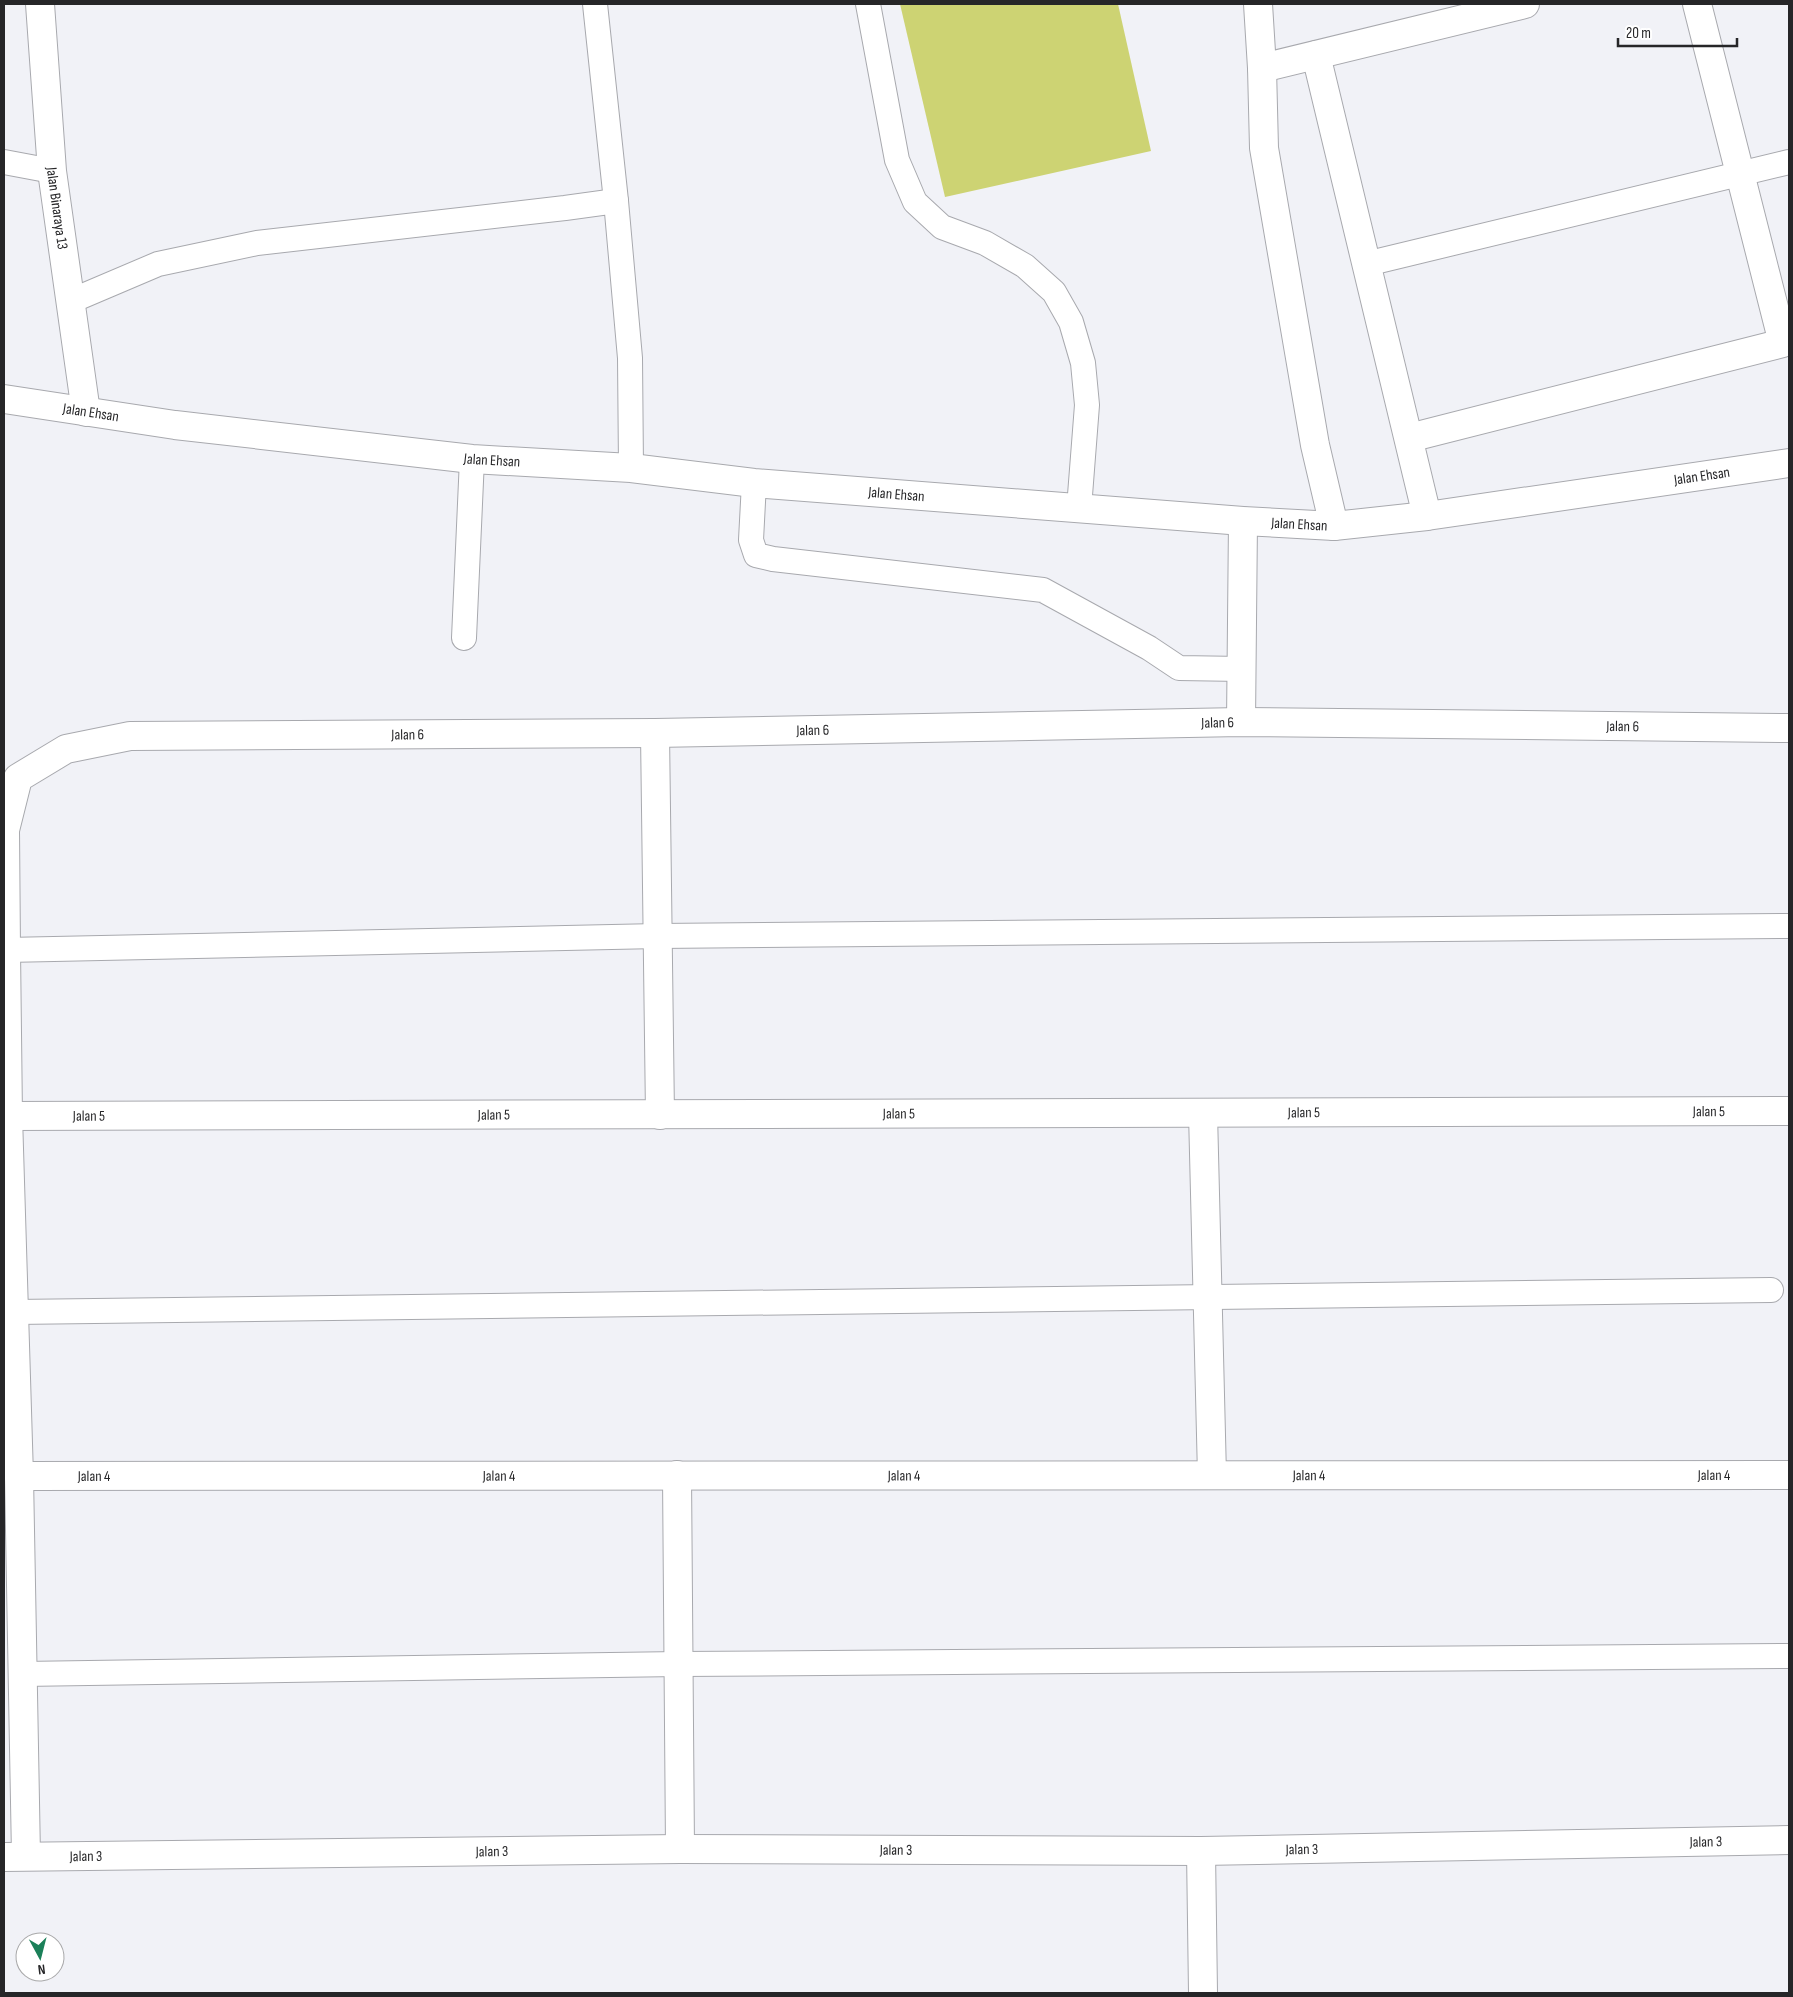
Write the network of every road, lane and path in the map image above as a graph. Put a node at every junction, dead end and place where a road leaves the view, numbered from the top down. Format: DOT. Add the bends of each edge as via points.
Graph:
graph roads {
  1 [pos="40,4"];
  2 [pos="595,4"];
  3 [pos="868,4"];
  4 [pos="1258,4"];
  5 [pos="1525,4"];
  6 [pos="1696,4"];
  7 [pos="1316,55"];
  8 [pos="1262,68"];
  9 [pos="4,162"];
  10 [pos="1789,162"];
  11 [pos="52,171"];
  12 [pos="1741,175"];
  13 [pos="616,201"];
  14 [pos="1366,264"];
  15 [pos="71,301"];
  16 [pos="1786,343"];
  17 [pos="4,399"];
  18 [pos="86,412"];
  19 [pos="1409,438"];
  20 [pos="472,459"];
  21 [pos="1789,463"];
  22 [pos="631,468"];
  23 [pos="754,483"];
  24 [pos="1080,508"];
  25 [pos="1427,516"];
  26 [pos="1243,521"];
  27 [pos="1334,526"];
  28 [pos="464,638"];
  29 [pos="1242,669"];
  30 [pos="1241,722"];
  31 [pos="1789,728"];
  32 [pos="655,732"];
  33 [pos="1789,926"];
  34 [pos="658,936"];
  35 [pos="6,950"];
  36 [pos="1789,1112"];
  37 [pos="1204,1113"];
  38 [pos="660,1115"];
  39 [pos="8,1116"];
  40 [pos="1771,1290"];
  41 [pos="1208,1297"];
  42 [pos="14,1312"];
  43 [pos="1212,1475"];
  44 [pos="1789,1475"];
  45 [pos="19,1476"];
  46 [pos="677,1476"];
  47 [pos="1789,1656"];
  48 [pos="679,1664"];
  49 [pos="22,1674"];
  50 [pos="1789,1840"];
  51 [pos="680,1848"];
  52 [pos="1201,1851"];
  53 [pos="15,1856"];
  54 [pos="1203,1993"];
  1 -- 11 [label="street, Jalan Binaraya 13"];
  2 -- 13 [label="lane"];
  3 -- 24 [label="lane" via="897,160 915,202 942,227 985,243 1025,266 1054,292 1070,322 1080,355 1087,404"];
  4 -- 8 [label="street"];
  5 -- 7 [label="street"];
  6 -- 12 [label="street"];
  7 -- 8 [label="street"];
  7 -- 14 [label="street"];
  8 -- 27 [label="street" via="1264,148 1314,445"];
  9 -- 11 [label="lane"];
  10 -- 12 [label="lane"];
  11 -- 15 [label="street, Jalan Binaraya 13"];
  12 -- 14 [label="lane"];
  12 -- 16 [label="street"];
  13 -- 15 [label="lane" via="257,243 158,264"];
  13 -- 22 [label="lane" via="630,358"];
  14 -- 19 [label="street"];
  15 -- 18 [label="street, Jalan Binaraya 13"];
  16 -- 19 [label="street"];
  17 -- 18 [label="street, Jalan Ehsan"];
  18 -- 20 [label="street, Jalan Ehsan"];
  19 -- 25 [label="street"];
  20 -- 22 [label="street, Jalan Ehsan"];
  20 -- 28 [label="lane"];
  21 -- 25 [label="street, Jalan Ehsan"];
  22 -- 23 [label="street, Jalan Ehsan"];
  23 -- 24 [label="street, Jalan Ehsan"];
  23 -- 29 [label="lane" via="751,540 756,556 1043,590 1179,668"];
  24 -- 26 [label="street, Jalan Ehsan"];
  25 -- 27 [label="street, Jalan Ehsan"];
  26 -- 27 [label="street, Jalan Ehsan"];
  26 -- 29 [label="street"];
  29 -- 30 [label="street"];
  30 -- 31 [label="street, Jalan 6"];
  30 -- 32 [label="street, Jalan 6"];
  32 -- 34 [label="street"];
  32 -- 35 [label="street, Jalan 6" via="130,736 66,749 18,778 5,830"];
  33 -- 34 [label="lane"];
  34 -- 35 [label="lane"];
  34 -- 38 [label="street"];
  35 -- 39 [label="street, Jalan 6"];
  36 -- 37 [label="street, Jalan 5"];
  37 -- 38 [label="street, Jalan 5"];
  37 -- 41 [label="street"];
  38 -- 39 [label="street, Jalan 5"];
  39 -- 42 [label="street, Jalan 6"];
  40 -- 41 [label="lane"];
  41 -- 42 [label="lane"];
  41 -- 43 [label="street"];
  42 -- 45 [label="street, Jalan 6"];
  43 -- 44 [label="street, Jalan 4"];
  43 -- 46 [label="street, Jalan 4"];
  45 -- 46 [label="street, Jalan 4"];
  45 -- 49 [label="street, Jalan 6"];
  46 -- 48 [label="street"];
  47 -- 48 [label="lane"];
  48 -- 49 [label="lane"];
  48 -- 51 [label="street"];
  49 -- 53 [label="street, Jalan 6"];
  50 -- 52 [label="street, Jalan 3"];
  51 -- 52 [label="street, Jalan 3"];
  51 -- 53 [label="street, Jalan 3"];
  52 -- 54 [label="street"];
}
